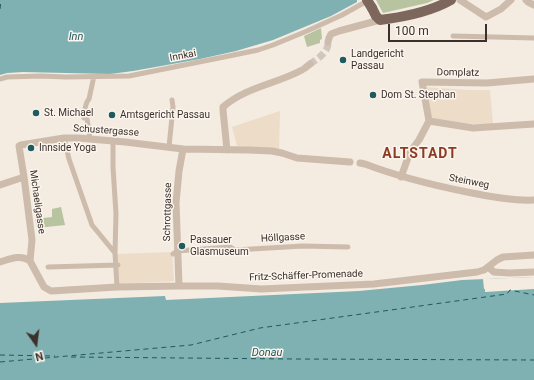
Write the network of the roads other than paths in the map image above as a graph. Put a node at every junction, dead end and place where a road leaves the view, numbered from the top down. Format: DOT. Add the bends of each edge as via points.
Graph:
graph roads {
  1 [pos="451,0"];
  2 [pos="460,0"];
  3 [pos="512,0"];
  4 [pos="526,0"];
  5 [pos="367,3"];
  6 [pos="534,5"];
  7 [pos="380,20"];
  8 [pos="453,36"];
  9 [pos="534,38"];
  10 [pos="328,42"];
  11 [pos="306,67"];
  12 [pos="94,76"];
  13 [pos="0,79"];
  14 [pos="534,79"];
  15 [pos="172,100"];
  16 [pos="429,121"];
  17 [pos="534,124"];
  18 [pos="64,138"];
  19 [pos="90,139"];
  20 [pos="113,140"];
  21 [pos="18,146"];
  22 [pos="169,148"];
  23 [pos="183,149"];
  24 [pos="227,150"];
  25 [pos="350,162"];
  26 [pos="362,164"];
  27 [pos="24,177"];
  28 [pos="401,177"];
  29 [pos="0,185"];
  30 [pos="534,200"];
  31 [pos="348,247"];
  32 [pos="115,253"];
  33 [pos="175,253"];
  34 [pos="534,255"];
  35 [pos="30,261"];
  36 [pos="0,262"];
  37 [pos="117,265"];
  38 [pos="48,267"];
  39 [pos="488,267"];
  40 [pos="534,272"];
  41 [pos="179,286"];
  42 [pos="117,287"];
  1 -- 7 [label="main road" via="424,11"];
  2 -- 3 [label="street" via="486,17"];
  4 -- 6 [label="street"];
  5 -- 7 [label="main road"];
  5 -- 12 [label="street, Innkai" via="308,31 258,50 129,76"];
  7 -- 10 [label="street" via="331,34"];
  8 -- 9 [label="street"];
  11 -- 24 [label="street" via="243,94 223,107"];
  12 -- 13 [label="street, Innkai"];
  12 -- 19 [label="street" via="84,118 87,118"];
  14 -- 16 [label="street, Domplatz" via="487,83 422,82"];
  15 -- 22 [label="street"];
  16 -- 17 [label="street" via="472,128"];
  16 -- 28 [label="street" via="410,152"];
  18 -- 19 [label="street, Schustergasse"];
  18 -- 21 [label="street, Schustergasse"];
  18 -- 32 [label="street" via="92,225"];
  19 -- 20 [label="street, Schustergasse"];
  20 -- 22 [label="street, Schustergasse"];
  20 -- 32 [label="street"];
  21 -- 27 [label="street, Michaeligasse"];
  22 -- 23 [label="street, Schustergasse"];
  23 -- 24 [label="street, Schustergasse"];
  23 -- 33 [label="street, Schrottgasse" via="176,203"];
  24 -- 25 [label="street, Schustergasse" via="272,151 297,158"];
  26 -- 28 [label="street, Steinweg"];
  27 -- 29 [label="street"];
  27 -- 35 [label="street, Michaeligasse" via="32,240"];
  28 -- 30 [label="street, Steinweg" via="487,196"];
  31 -- 33 [label="street, Höllgasse" via="303,246 235,250 230,247"];
  32 -- 37 [label="street"];
  33 -- 41 [label="street, Schrottgasse"];
  34 -- 39 [label="street, Fritz-Schäffer-Promenade" via="503,257"];
  35 -- 36 [label="street" via="22,257"];
  35 -- 42 [label="street, Fritz-Schäffer-Promenade" via="44,287 51,291"];
  37 -- 38 [label="street"];
  37 -- 42 [label="street"];
  39 -- 40 [label="street" via="494,272 509,274"];
  39 -- 41 [label="street, Fritz-Schäffer-Promenade" via="477,272 374,284 261,289"];
  41 -- 42 [label="street, Fritz-Schäffer-Promenade"];
}
